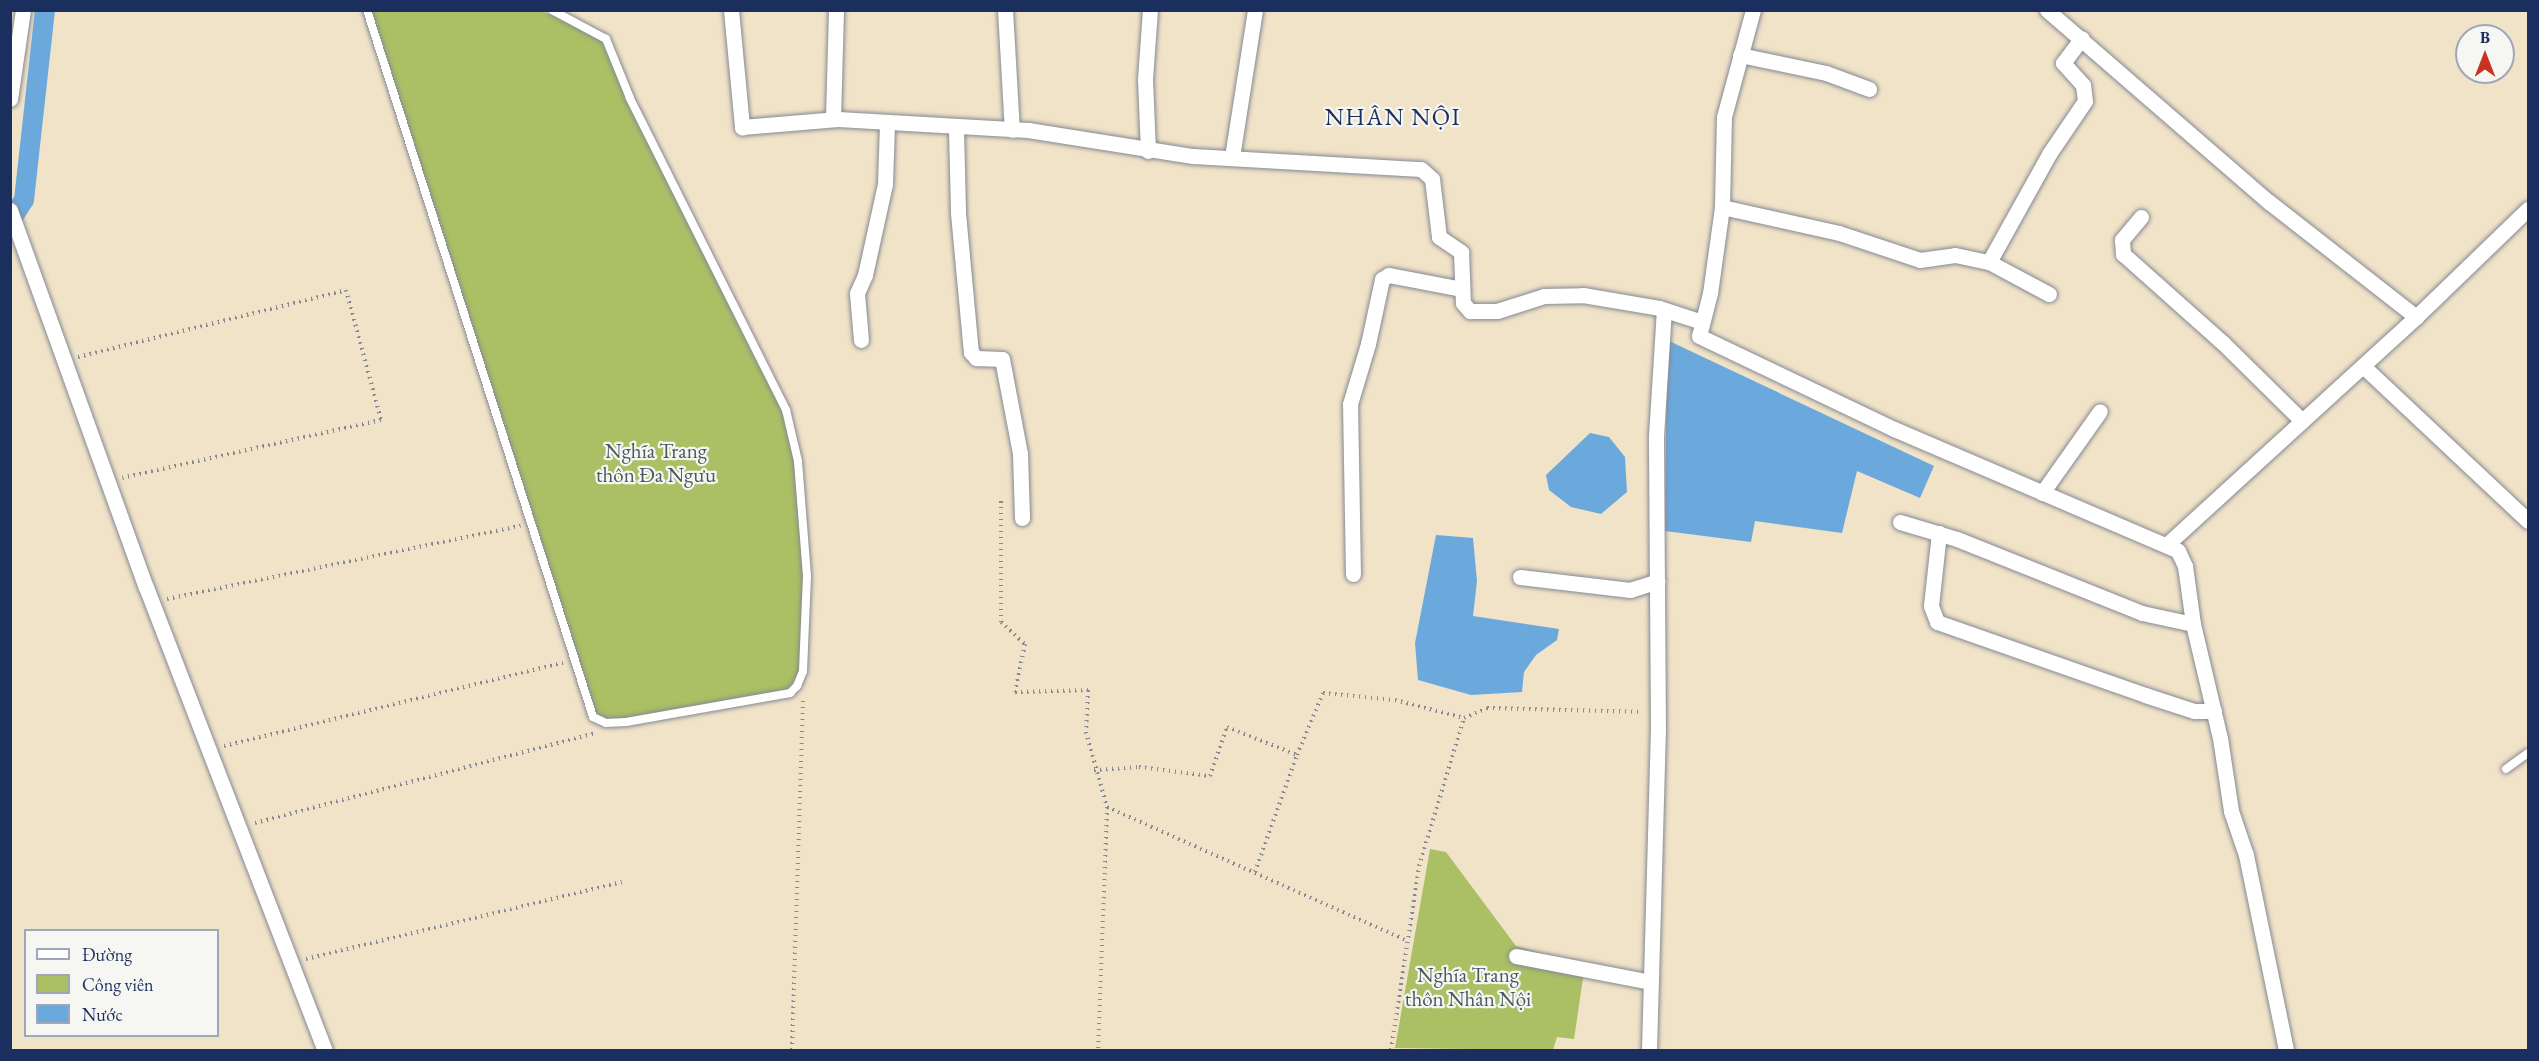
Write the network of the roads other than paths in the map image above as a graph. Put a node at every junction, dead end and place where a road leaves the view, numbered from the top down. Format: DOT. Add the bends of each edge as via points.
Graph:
graph roads {
  1 [pos="23,10"];
  2 [pos="367,10"];
  3 [pos="552,10"];
  4 [pos="731,10"];
  5 [pos="836,10"];
  6 [pos="1005,10"];
  7 [pos="1150,10"];
  8 [pos="1255,10"];
  9 [pos="1753,10"];
  10 [pos="2047,10"];
  11 [pos="2082,38"];
  12 [pos="1740,55"];
  13 [pos="1869,89"];
  14 [pos="10,99"];
  15 [pos="833,118"];
  16 [pos="887,123"];
  17 [pos="956,129"];
  18 [pos="1012,130"];
  19 [pos="1148,151"];
  20 [pos="1232,157"];
  21 [pos="1722,207"];
  22 [pos="2529,209"];
  23 [pos="10,210"];
  24 [pos="2141,217"];
  25 [pos="1989,262"];
  26 [pos="1462,289"];
  27 [pos="2049,294"];
  28 [pos="1664,310"];
  29 [pos="2416,317"];
  30 [pos="1702,322"];
  31 [pos="861,340"];
  32 [pos="2364,367"];
  33 [pos="2100,411"];
  34 [pos="2302,422"];
  35 [pos="2042,493"];
  36 [pos="1022,518"];
  37 [pos="2529,520"];
  38 [pos="1900,522"];
  39 [pos="1939,533"];
  40 [pos="2167,544"];
  41 [pos="1353,574"];
  42 [pos="1520,577"];
  43 [pos="1658,581"];
  44 [pos="2193,624"];
  45 [pos="2214,711"];
  46 [pos="2529,753"];
  47 [pos="2506,769"];
  48 [pos="1516,956"];
  49 [pos="1651,982"];
  50 [pos="325,1050"];
  51 [pos="1649,1050"];
  52 [pos="2286,1050"];
  1 -- 14 [label="street"];
  2 -- 3 [label="lane" via="593,717 606,723 775,696 797,686 803,671 807,576 798,461 786,410 630,98 606,39"];
  4 -- 15 [label="street" via="742,127"];
  5 -- 15 [label="street"];
  6 -- 18 [label="street"];
  7 -- 19 [label="street" via="1145,79"];
  8 -- 20 [label="street"];
  9 -- 12 [label="street"];
  10 -- 11 [label="street"];
  11 -- 25 [label="street" via="2063,63 2084,85 2085,101 2049,154"];
  11 -- 29 [label="street" via="2269,202"];
  12 -- 13 [label="street" via="1826,73"];
  12 -- 21 [label="street" via="1724,117"];
  15 -- 16 [label="street"];
  16 -- 17 [label="street"];
  16 -- 31 [label="street" via="885,184 865,275 857,293"];
  17 -- 18 [label="street"];
  17 -- 36 [label="street" via="958,213 971,352 976,357 1002,359 1020,453"];
  18 -- 19 [label="street"];
  19 -- 20 [label="street"];
  20 -- 26 [label="street" via="1426,171 1433,183 1437,233 1461,252"];
  21 -- 25 [label="street" via="1839,233 1920,261 1955,255"];
  21 -- 30 [label="street"];
  22 -- 29 [label="street"];
  23 -- 50 [label="street" via="152,602"];
  24 -- 34 [label="street" via="2122,240 2122,254 2223,343"];
  25 -- 27 [label="street"];
  26 -- 28 [label="street" via="1465,306 1476,312 1559,294"];
  26 -- 41 [label="street" via="1389,275 1382,279 1350,404"];
  28 -- 30 [label="street"];
  28 -- 43 [label="street" via="1656,436"];
  29 -- 32 [label="street"];
  30 -- 35 [label="street" via="1699,334 1707,342"];
  32 -- 34 [label="street"];
  32 -- 37 [label="street"];
  33 -- 35 [label="street"];
  34 -- 40 [label="street"];
  35 -- 40 [label="street"];
  38 -- 39 [label="street"];
  39 -- 44 [label="street" via="2142,613"];
  39 -- 45 [label="street" via="1931,606 1937,622 2154,698 2198,712"];
  40 -- 44 [label="street" via="2178,551 2183,561"];
  42 -- 43 [label="street" via="1630,590"];
  43 -- 49 [label="street"];
  44 -- 45 [label="street"];
  45 -- 52 [label="street" via="2231,811 2246,855"];
  46 -- 47 [label="lane"];
  48 -- 49 [label="street"];
  49 -- 51 [label="street"];
}
